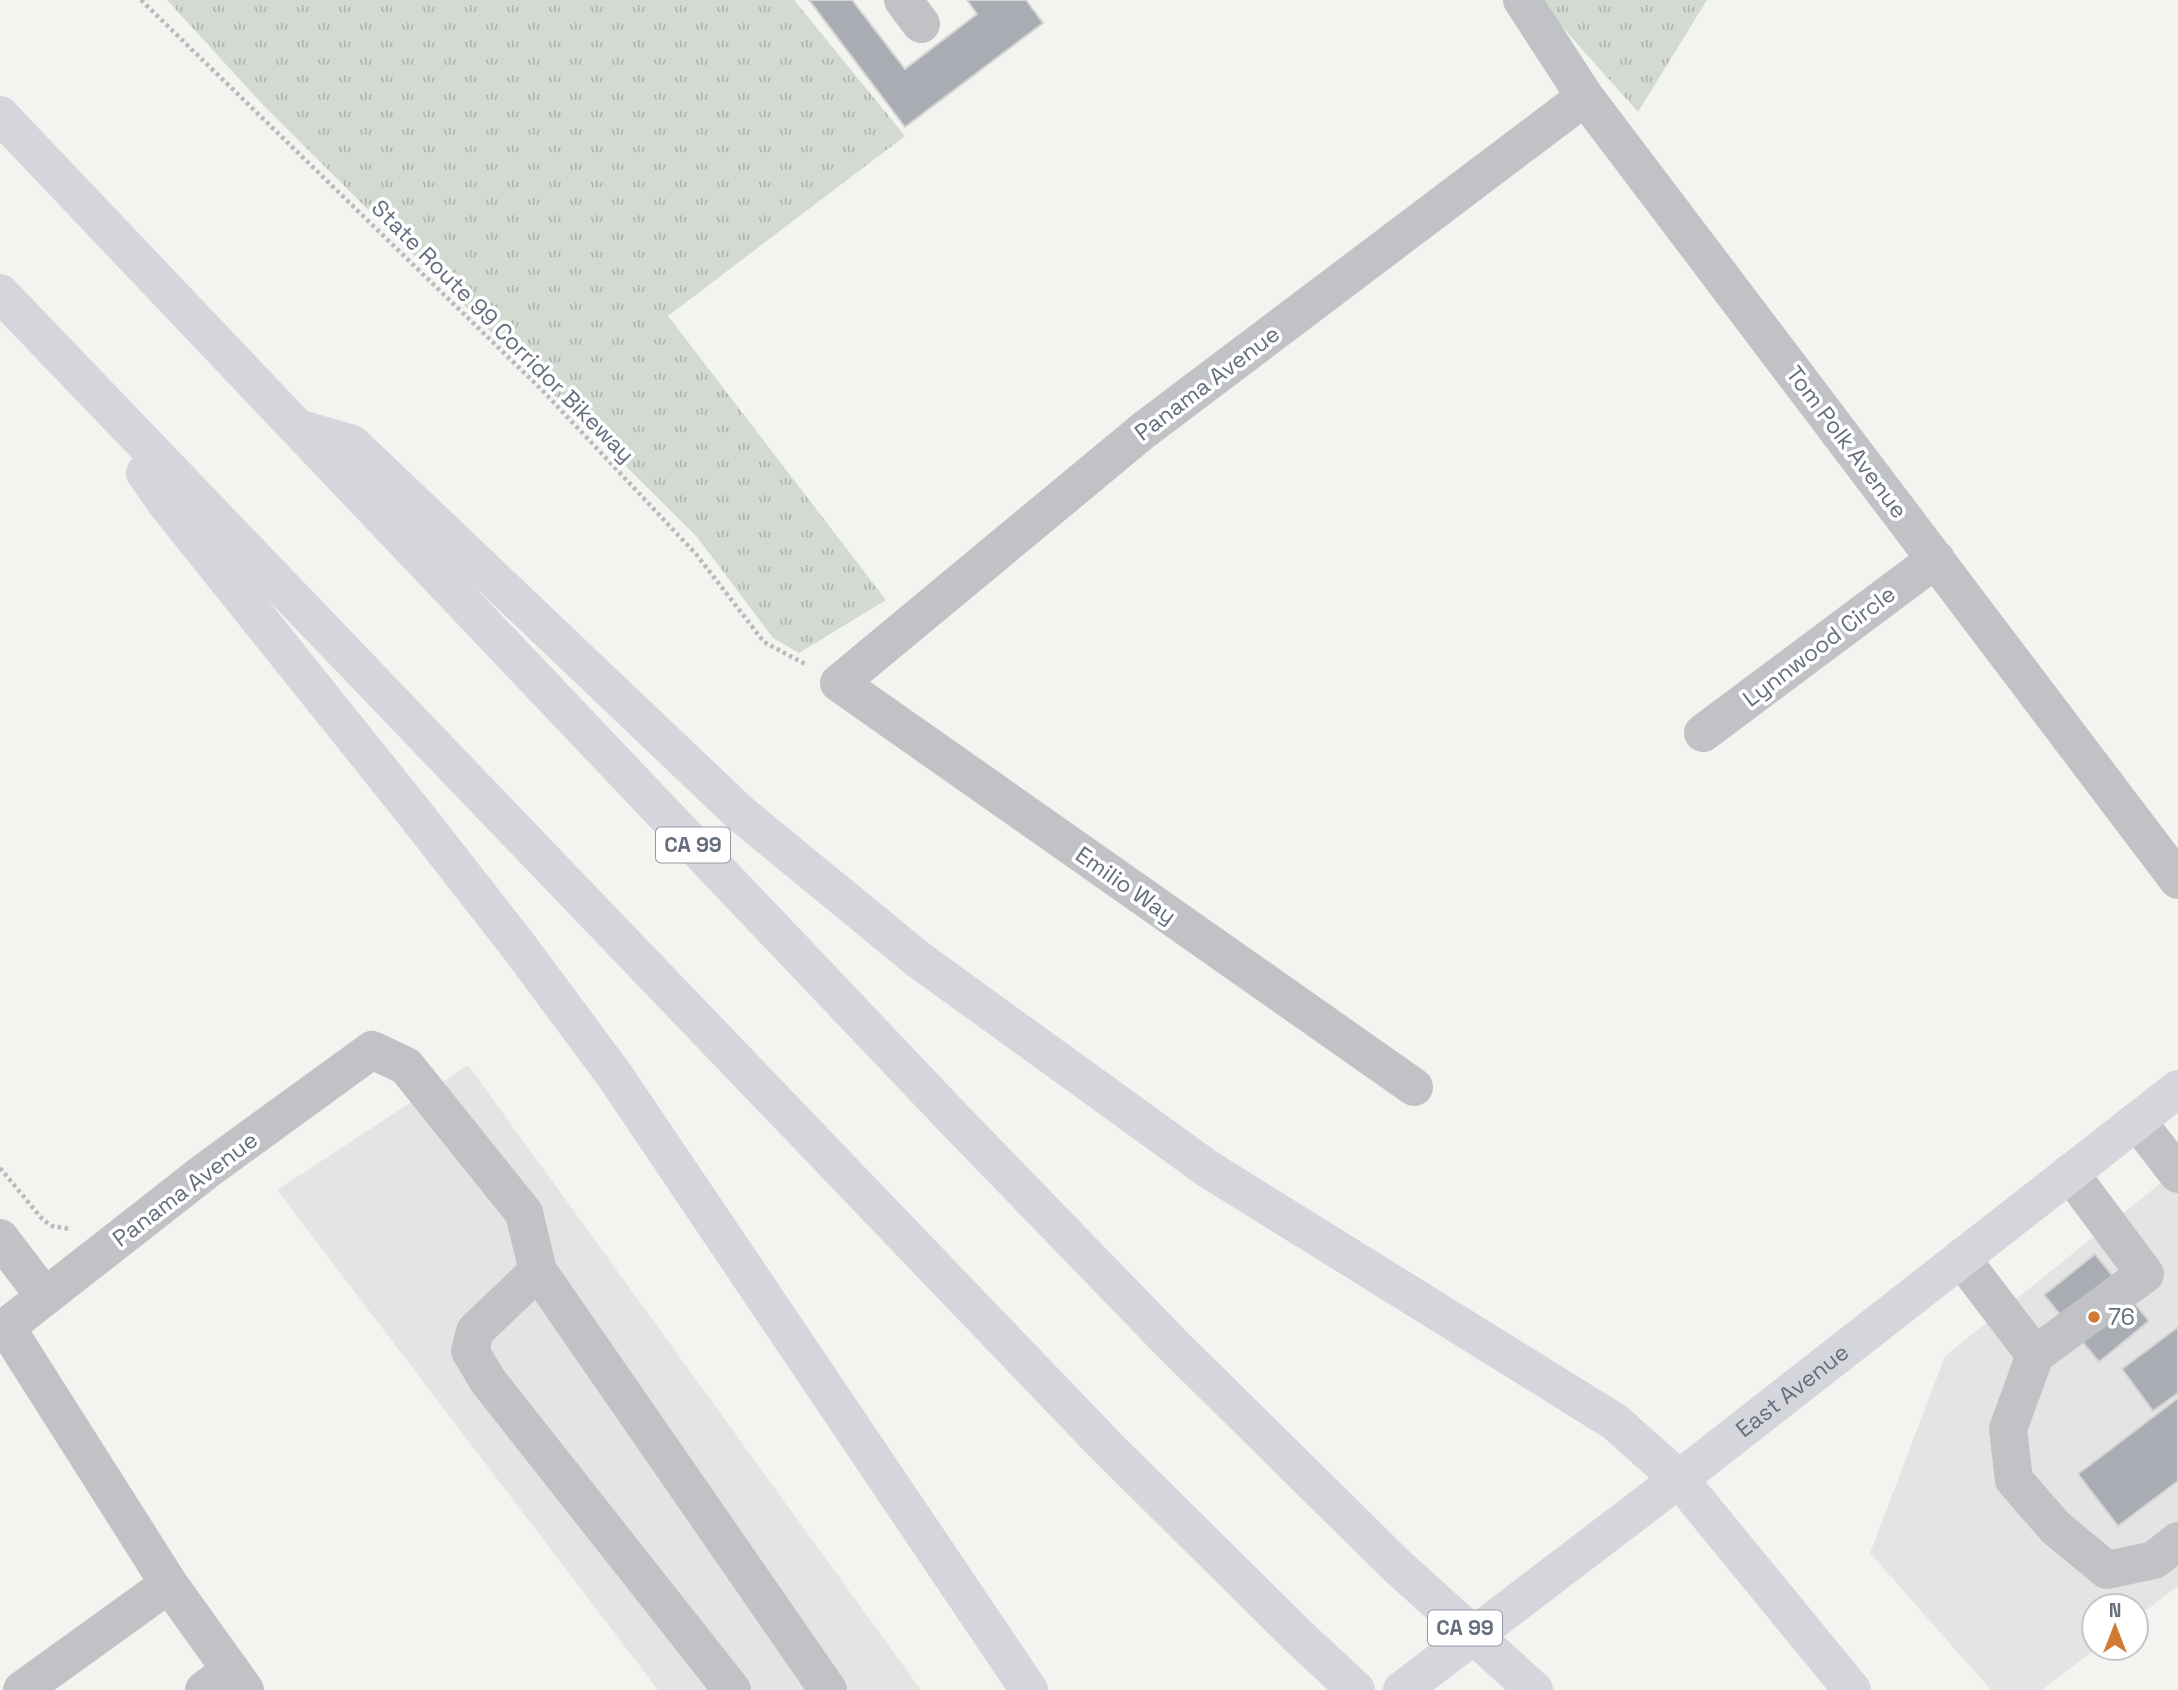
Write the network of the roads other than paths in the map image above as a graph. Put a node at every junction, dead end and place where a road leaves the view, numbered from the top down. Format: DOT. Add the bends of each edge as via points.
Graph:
graph roads {
  1 [pos="1522,0"];
  2 [pos="1585,97"];
  3 [pos="0,115"];
  4 [pos="0,293"];
  5 [pos="62,358"];
  6 [pos="299,428"];
  7 [pos="1936,559"];
  8 [pos="839,683"];
  9 [pos="1703,733"];
  10 [pos="2178,880"];
  11 [pos="1414,1087"];
  12 [pos="2178,1089"];
  13 [pos="2137,1121"];
  14 [pos="2070,1172"];
  15 [pos="2178,1174"];
  16 [pos="0,1238"];
  17 [pos="1961,1258"];
  18 [pos="538,1271"];
  19 [pos="45,1297"];
  20 [pos="3,1330"];
  21 [pos="2035,1355"];
  22 [pos="1679,1479"];
  23 [pos="2178,1541"];
  24 [pos="169,1584"];
  25 [pos="227,1683"];
  26 [pos="22,1690"];
  27 [pos="732,1690"];
  28 [pos="828,1690"];
  29 [pos="1029,1690"];
  30 [pos="1356,1690"];
  31 [pos="1402,1690"];
  32 [pos="1534,1690"];
  33 [pos="1852,1690"];
  1 -- 2 [label="street, Tom Polk Avenue"];
  2 -- 7 [label="street, Tom Polk Avenue"];
  2 -- 8 [label="street, Panama Avenue" via="1144,430"];
  3 -- 6 [label="main road, CA 99"];
  4 -- 5 [label="main road"];
  5 -- 29 [label="main road" via="166,503 440,845 615,1076"];
  5 -- 30 [label="main road" via="1105,1445"];
  6 -- 22 [label="main road" via="352,444 741,814 919,960 1208,1170 1615,1422"];
  6 -- 32 [label="main road, CA 99" via="1172,1345 1396,1566"];
  7 -- 9 [label="street, Lynnwood Circle"];
  7 -- 10 [label="street, Tom Polk Avenue"];
  8 -- 11 [label="street, Emilio Way"];
  12 -- 13 [label="main road, East Avenue"];
  13 -- 14 [label="main road, East Avenue"];
  13 -- 15 [label="street"];
  14 -- 17 [label="main road, East Avenue"];
  14 -- 21 [label="street" via="2145,1274"];
  16 -- 19 [label="street"];
  17 -- 21 [label="street"];
  17 -- 22 [label="main road, East Avenue"];
  18 -- 19 [label="street, Panama Avenue" via="524,1213 405,1066 372,1049"];
  18 -- 27 [label="street" via="475,1331 470,1351 488,1381"];
  18 -- 28 [label="street"];
  19 -- 20 [label="street, Panama Avenue"];
  20 -- 24 [label="street"];
  21 -- 23 [label="street" via="2008,1429 2014,1480 2056,1528 2107,1570 2154,1560"];
  22 -- 31 [label="main road, East Avenue"];
  22 -- 33 [label="main road"];
  24 -- 25 [label="street"];
  24 -- 26 [label="street"];
}
